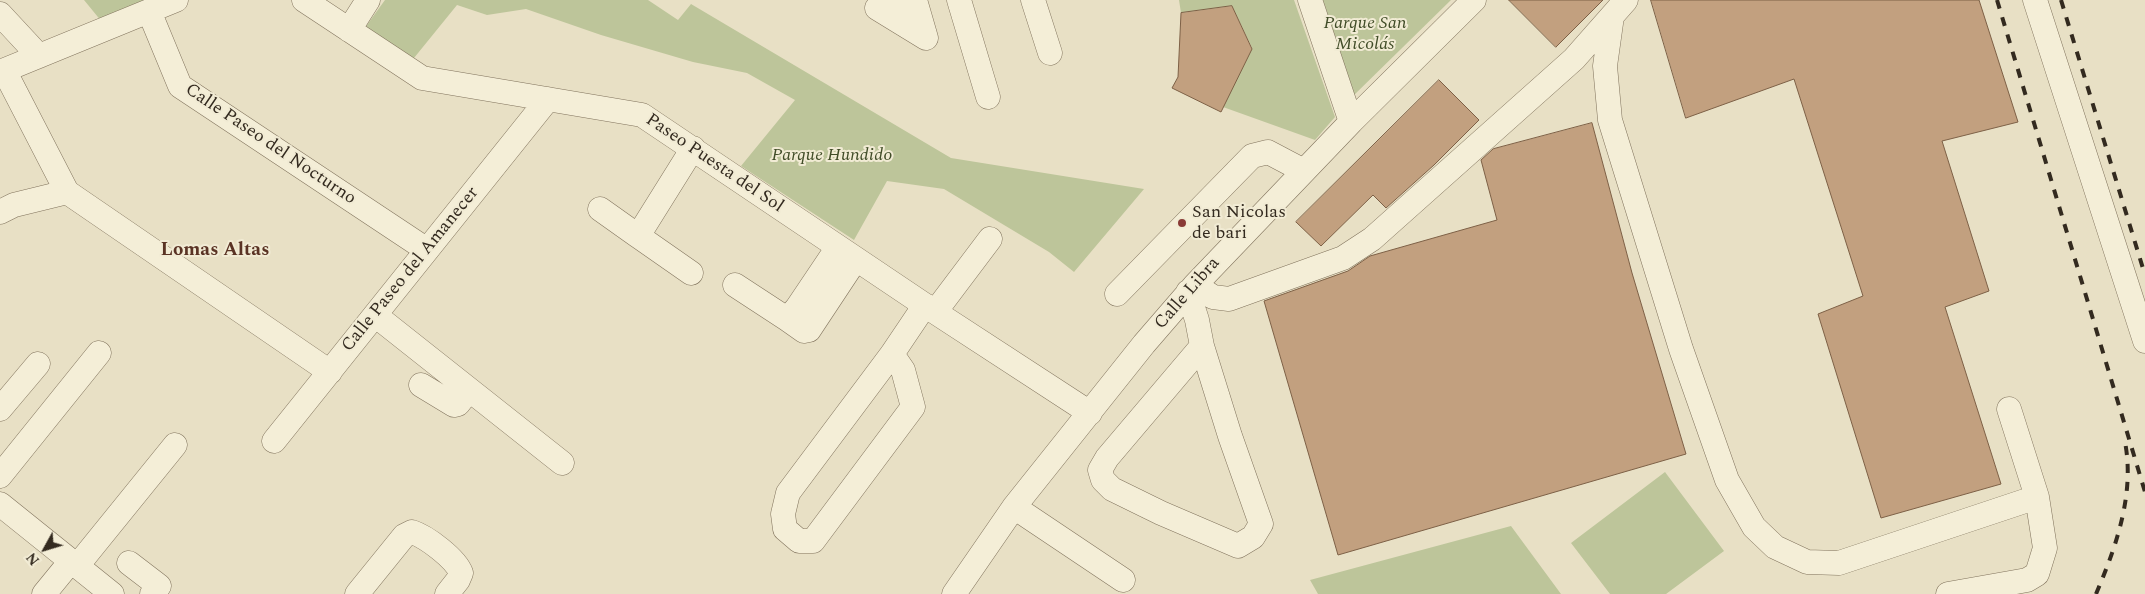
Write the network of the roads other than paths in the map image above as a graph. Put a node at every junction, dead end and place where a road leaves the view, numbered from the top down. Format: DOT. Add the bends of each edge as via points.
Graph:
graph roads {
  1 [pos="176,0"];
  2 [pos="304,0"];
  3 [pos="352,0"];
  4 [pos="368,0"];
  5 [pos="911,0"];
  6 [pos="915,0"];
  7 [pos="959,0"];
  8 [pos="1034,0"];
  9 [pos="1310,0"];
  10 [pos="1474,0"];
  11 [pos="2036,0"];
  12 [pos="884,2"];
  13 [pos="1619,8"];
  14 [pos="149,11"];
  15 [pos="0,14"];
  16 [pos="344,26"];
  17 [pos="1050,53"];
  18 [pos="39,56"];
  19 [pos="2,71"];
  20 [pos="988,97"];
  21 [pos="548,99"];
  22 [pos="1351,122"];
  23 [pos="693,148"];
  24 [pos="1304,171"];
  25 [pos="67,192"];
  26 [pos="600,209"];
  27 [pos="0,212"];
  28 [pos="638,236"];
  29 [pos="990,239"];
  30 [pos="427,250"];
  31 [pos="847,253"];
  32 [pos="691,273"];
  33 [pos="735,285"];
  34 [pos="1191,288"];
  35 [pos="1117,294"];
  36 [pos="930,309"];
  37 [pos="375,316"];
  38 [pos="2145,341"];
  39 [pos="1202,346"];
  40 [pos="99,353"];
  41 [pos="892,354"];
  42 [pos="38,364"];
  43 [pos="330,372"];
  44 [pos="421,385"];
  45 [pos="469,390"];
  46 [pos="0,408"];
  47 [pos="2009,409"];
  48 [pos="1090,413"];
  49 [pos="274,441"];
  50 [pos="175,446"];
  51 [pos="562,463"];
  52 [pos="0,476"];
  53 [pos="2037,498"];
  54 [pos="0,504"];
  55 [pos="1014,507"];
  56 [pos="129,563"];
  57 [pos="74,564"];
  58 [pos="1123,580"];
  59 [pos="44,594"];
  60 [pos="112,594"];
  61 [pos="152,594"];
  62 [pos="357,594"];
  63 [pos="447,594"];
  64 [pos="954,594"];
  65 [pos="1948,594"];
  1 -- 14 [label="street"];
  2 -- 16 [label="street, Paseo Puesta del Sol"];
  3 -- 16 [label="street"];
  4 -- 16 [label="street"];
  5 -- 12 [label="street"];
  6 -- 12 [label="street" via="926,38 878,9"];
  7 -- 20 [label="street"];
  8 -- 17 [label="street"];
  9 -- 22 [label="street"];
  10 -- 22 [label="street, Calle Libra"];
  11 -- 38 [label="street"];
  13 -- 34 [label="street" via="1574,59 1372,239 1342,258 1229,299 1213,297"];
  13 -- 53 [label="street" via="1605,66 1610,120 1681,349 1727,480 1754,527 1775,547 1807,562 1839,563"];
  14 -- 18 [label="street"];
  14 -- 30 [label="street, Calle Paseo del Nocturno" via="180,86"];
  15 -- 18 [label="street"];
  16 -- 21 [label="street, Paseo Puesta del Sol" via="422,78"];
  18 -- 19 [label="street"];
  19 -- 25 [label="street"];
  21 -- 23 [label="street, Paseo Puesta del Sol" via="642,114"];
  21 -- 30 [label="street, Calle Paseo del Amanecer"];
  22 -- 24 [label="street, Calle Libra"];
  23 -- 28 [label="street"];
  23 -- 31 [label="street, Paseo Puesta del Sol"];
  24 -- 34 [label="street, Calle Libra"];
  24 -- 35 [label="street" via="1268,152 1252,156"];
  25 -- 27 [label="street" via="14,205"];
  25 -- 43 [label="street"];
  26 -- 28 [label="street"];
  28 -- 32 [label="street"];
  29 -- 36 [label="street"];
  30 -- 37 [label="street, Calle Paseo del Amanecer"];
  31 -- 33 [label="street" via="809,330 804,331"];
  31 -- 36 [label="street, Paseo Puesta del Sol"];
  34 -- 39 [label="street"];
  34 -- 48 [label="street, Calle Libra"];
  36 -- 41 [label="street"];
  36 -- 48 [label="street, Paseo Puesta del Sol"];
  37 -- 43 [label="street, Calle Paseo del Amanecer"];
  37 -- 45 [label="street"];
  39 -- 39 [label="street" via="1261,524 1253,537 1238,546 1112,489 1103,480 1100,470"];
  40 -- 52 [label="street"];
  41 -- 41 [label="street" via="903,370 913,407 813,541 799,541 785,529 783,514 788,493"];
  42 -- 46 [label="street"];
  43 -- 49 [label="street, Calle Paseo del Amanecer"];
  44 -- 45 [label="street" via="454,405"];
  45 -- 51 [label="street"];
  47 -- 53 [label="street"];
  48 -- 55 [label="street, Calle Libra"];
  50 -- 57 [label="street"];
  53 -- 65 [label="street" via="2044,548 2037,574 2027,580"];
  54 -- 57 [label="street"];
  55 -- 58 [label="street"];
  55 -- 64 [label="street, Calle Libra"];
  56 -- 61 [label="street" via="159,586"];
  57 -- 59 [label="street"];
  57 -- 60 [label="street"];
  62 -- 63 [label="street" via="404,536 412,532 421,535 458,565 461,573"];
}
